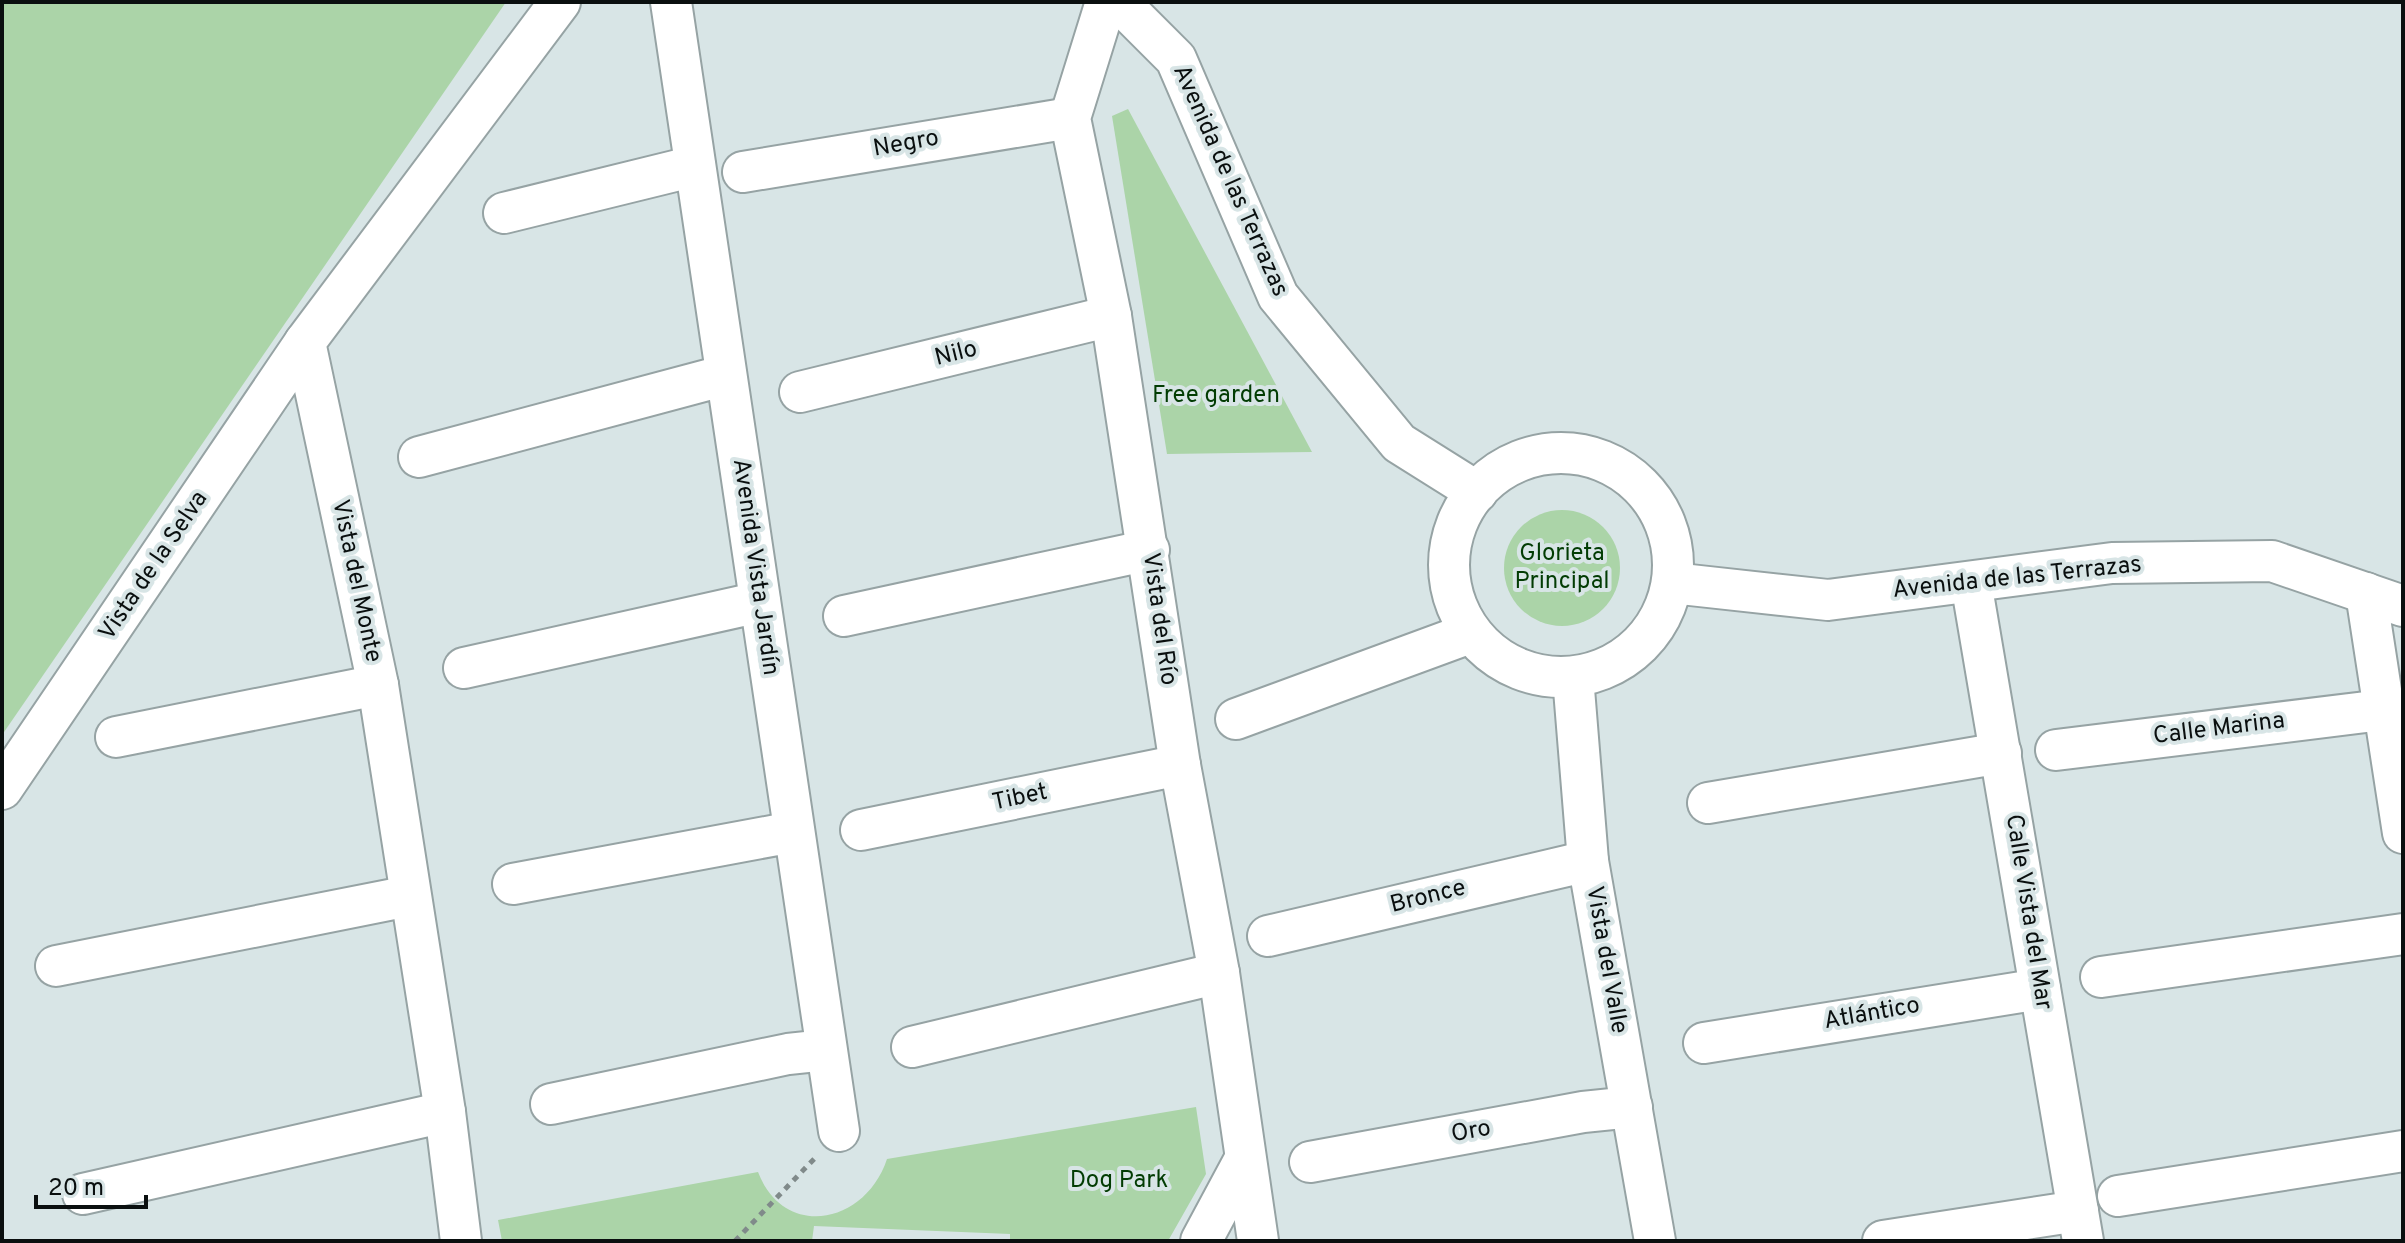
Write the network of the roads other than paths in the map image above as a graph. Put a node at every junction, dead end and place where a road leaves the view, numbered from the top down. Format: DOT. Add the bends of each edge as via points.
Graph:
graph roads {
  1 [pos="560,2"];
  2 [pos="671,2"];
  3 [pos="1106,2"];
  4 [pos="1119,2"];
  5 [pos="1070,118"];
  6 [pos="695,166"];
  7 [pos="743,172"];
  8 [pos="504,213"];
  9 [pos="1111,316"];
  10 [pos="305,342"];
  11 [pos="726,375"];
  12 [pos="800,392"];
  13 [pos="419,457"];
  14 [pos="1477,492"];
  15 [pos="1149,550"];
  16 [pos="1971,582"];
  17 [pos="1672,583"];
  18 [pos="2366,593"];
  19 [pos="760,602"];
  20 [pos="2403,606"];
  21 [pos="844,616"];
  22 [pos="1470,633"];
  23 [pos="464,668"];
  24 [pos="1573,677"];
  25 [pos="378,685"];
  26 [pos="2382,710"];
  27 [pos="1236,719"];
  28 [pos="116,737"];
  29 [pos="2056,750"];
  30 [pos="2001,753"];
  31 [pos="1180,765"];
  32 [pos="2,789"];
  33 [pos="1708,803"];
  34 [pos="861,830"];
  35 [pos="793,832"];
  36 [pos="2403,833"];
  37 [pos="1588,861"];
  38 [pos="513,884"];
  39 [pos="409,896"];
  40 [pos="2403,934"];
  41 [pos="1268,936"];
  42 [pos="56,966"];
  43 [pos="1219,973"];
  44 [pos="2101,977"];
  45 [pos="2040,989"];
  46 [pos="1704,1043"];
  47 [pos="912,1047"];
  48 [pos="826,1050"];
  49 [pos="551,1104"];
  50 [pos="1632,1107"];
  51 [pos="445,1112"];
  52 [pos="839,1131"];
  53 [pos="2403,1151"];
  54 [pos="1245,1159"];
  55 [pos="1310,1162"];
  56 [pos="83,1194"];
  57 [pos="2118,1196"];
  58 [pos="2081,1226"];
  59 [pos="461,1241"];
  60 [pos="1201,1241"];
  61 [pos="1258,1241"];
  62 [pos="1655,1241"];
  63 [pos="1883,1241"];
  1 -- 10 [label="street"];
  2 -- 6 [label="street, Avenida Vista Jardín"];
  3 -- 5 [label="street, Vista del Río"];
  4 -- 14 [label="street, Avenida de las Terrazas" via="1176,59 1278,296 1399,443"];
  5 -- 7 [label="street, Negro"];
  5 -- 9 [label="street, Vista del Río"];
  6 -- 8 [label="street"];
  6 -- 11 [label="street, Avenida Vista Jardín"];
  9 -- 12 [label="street, Nilo"];
  9 -- 15 [label="street, Vista del Río"];
  10 -- 25 [label="street, Vista del Monte"];
  10 -- 32 [label="street, Vista de la Selva"];
  11 -- 13 [label="street"];
  11 -- 19 [label="street, Avenida Vista Jardín"];
  14 -- 17 [label="street" via="1504,468 1538,455 1574,454 1609,463 1639,484 1660,512 1672,547"];
  14 -- 22 [label="street" via="1456,524 1449,561 1453,599"];
  15 -- 21 [label="street"];
  15 -- 31 [label="street, Vista del Río"];
  16 -- 17 [label="street, Avenida de las Terrazas" via="1828,600"];
  16 -- 18 [label="street, Avenida de las Terrazas" via="2112,563 2272,561"];
  16 -- 30 [label="street, Calle Vista del Mar"];
  17 -- 24 [label="street" via="1661,618 1638,647 1608,668"];
  18 -- 20 [label="street, Avenida de las Terrazas"];
  18 -- 26 [label="street"];
  19 -- 23 [label="street"];
  19 -- 35 [label="street, Avenida Vista Jardín"];
  22 -- 24 [label="street" via="1498,659 1534,675"];
  22 -- 27 [label="street"];
  24 -- 37 [label="street, Vista del Valle"];
  25 -- 28 [label="street"];
  25 -- 39 [label="street, Vista del Monte"];
  26 -- 29 [label="street, Calle Marina"];
  26 -- 36 [label="street"];
  30 -- 33 [label="street"];
  30 -- 45 [label="street, Calle Vista del Mar"];
  31 -- 34 [label="street, Tibet"];
  31 -- 43 [label="street, Vista del Río"];
  35 -- 38 [label="street"];
  35 -- 48 [label="street, Avenida Vista Jardín"];
  37 -- 41 [label="street, Bronce"];
  37 -- 50 [label="street, Vista del Valle"];
  39 -- 42 [label="street"];
  39 -- 51 [label="street, Vista del Monte"];
  40 -- 44 [label="street"];
  43 -- 47 [label="street"];
  43 -- 54 [label="street, Vista del Río"];
  45 -- 46 [label="street, Atlántico"];
  45 -- 58 [label="street, Calle Vista del Mar"];
  48 -- 49 [label="street"];
  48 -- 52 [label="street, Avenida Vista Jardín"];
  50 -- 55 [label="street, Oro"];
  50 -- 62 [label="street, Vista del Valle"];
  51 -- 56 [label="street"];
  51 -- 59 [label="street, Vista del Monte"];
  53 -- 57 [label="street"];
  54 -- 60 [label="street"];
  54 -- 61 [label="street, Vista del Río"];
  58 -- 63 [label="street"];
}
